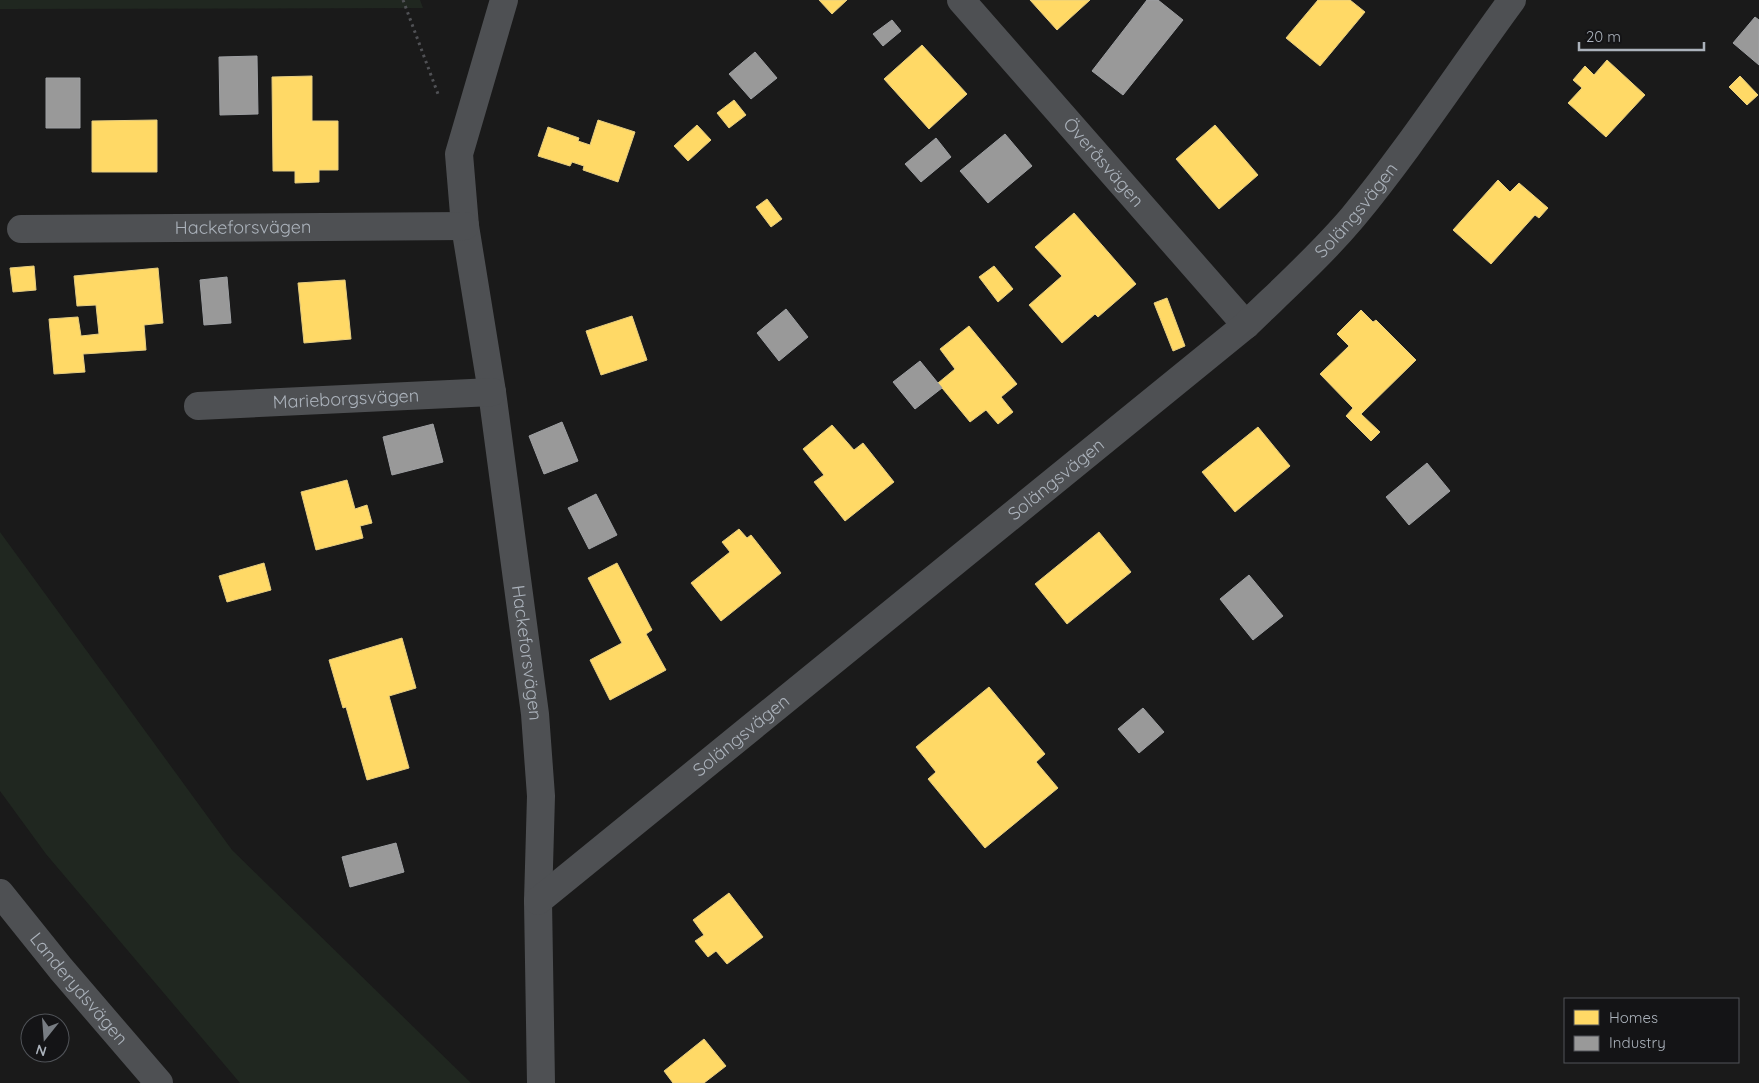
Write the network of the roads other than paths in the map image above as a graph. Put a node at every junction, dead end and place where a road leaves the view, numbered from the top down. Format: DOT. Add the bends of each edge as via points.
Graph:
graph roads {
  1 [pos="504,0"];
  2 [pos="961,0"];
  3 [pos="1512,0"];
  4 [pos="464,226"];
  5 [pos="21,228"];
  6 [pos="1246,325"];
  7 [pos="492,392"];
  8 [pos="198,406"];
  9 [pos="0,894"];
  10 [pos="538,901"];
  11 [pos="159,1083"];
  12 [pos="541,1083"];
  1 -- 4 [label="street, Hackeforsvägen" via="459,154"];
  2 -- 6 [label="street, Överåsvägen"];
  3 -- 6 [label="street, Solängsvägen" via="1353,217"];
  4 -- 5 [label="street, Hackeforsvägen"];
  4 -- 7 [label="street, Hackeforsvägen"];
  6 -- 10 [label="street, Solängsvägen"];
  7 -- 8 [label="street, Marieborgsvägen"];
  7 -- 10 [label="street, Hackeforsvägen" via="535,714 541,796"];
  9 -- 11 [label="street, Landerydsvägen"];
  10 -- 12 [label="street, Hackeforsvägen"];
}
